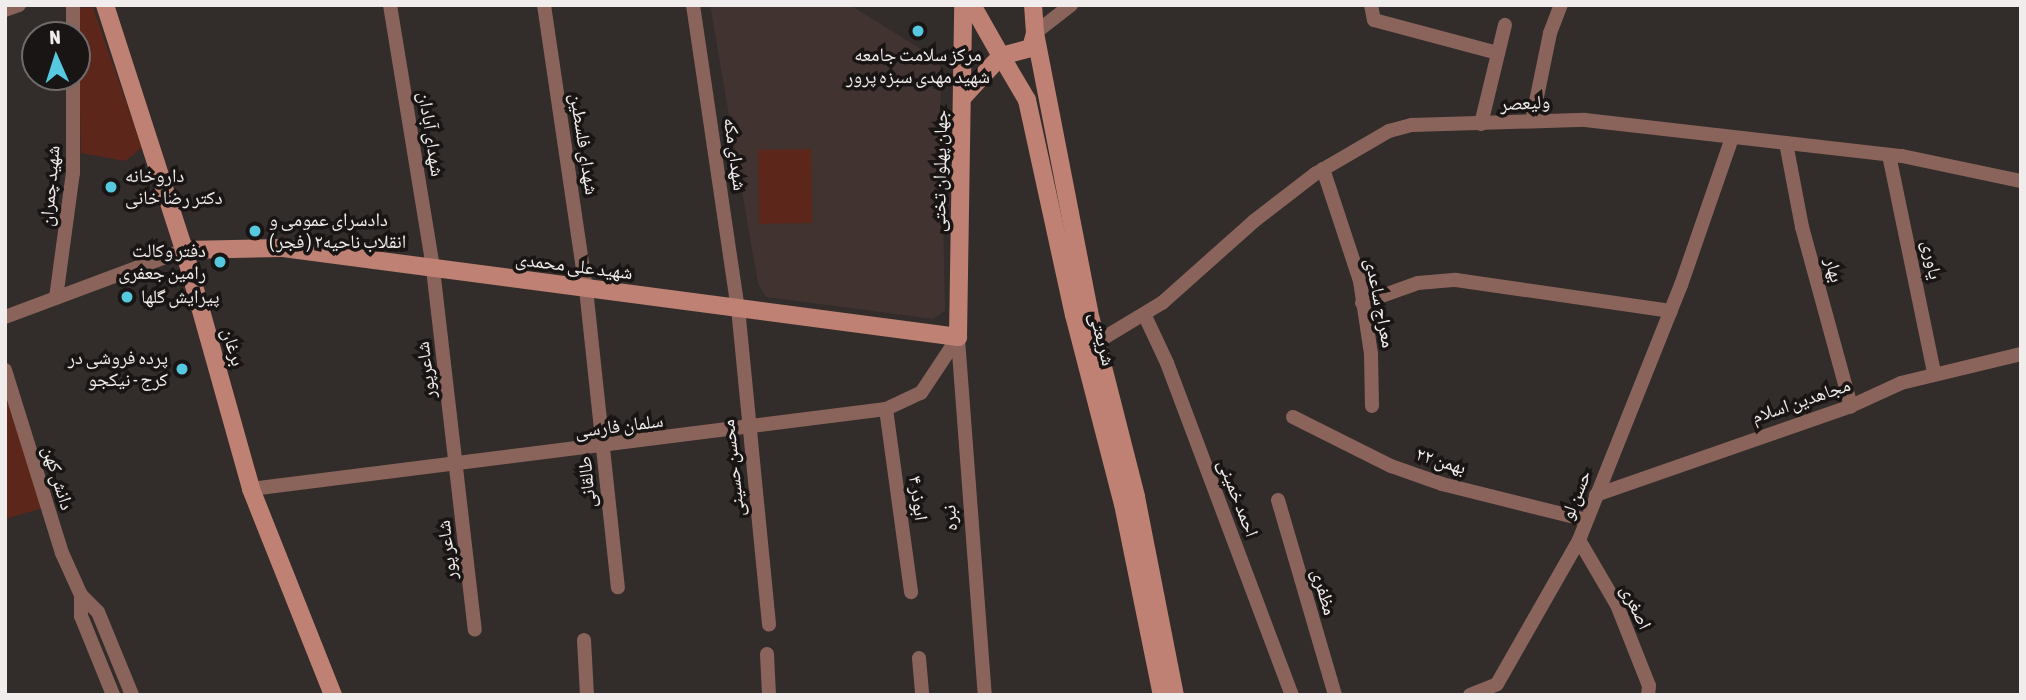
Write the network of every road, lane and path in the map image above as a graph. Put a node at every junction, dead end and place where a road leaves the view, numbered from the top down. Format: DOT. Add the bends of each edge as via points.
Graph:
graph roads {
  1 [pos="19,5"];
  2 [pos="105,5"];
  3 [pos="390,5"];
  4 [pos="544,5"];
  5 [pos="693,5"];
  6 [pos="963,5"];
  7 [pos="972,5"];
  8 [pos="1033,5"];
  9 [pos="1072,5"];
  10 [pos="1371,5"];
  11 [pos="1561,5"];
  12 [pos="5,10"];
  13 [pos="1505,25"];
  14 [pos="1035,33"];
  15 [pos="1498,53"];
  16 [pos="1001,56"];
  17 [pos="73,91"];
  18 [pos="962,98"];
  19 [pos="1532,121"];
  20 [pos="1481,124"];
  21 [pos="1732,138"];
  22 [pos="1786,144"];
  23 [pos="1889,155"];
  24 [pos="1323,169"];
  25 [pos="2021,181"];
  26 [pos="184,250"];
  27 [pos="433,269"];
  28 [pos="586,289"];
  29 [pos="56,298"];
  30 [pos="1362,303"];
  31 [pos="738,308"];
  32 [pos="1671,311"];
  33 [pos="1145,316"];
  34 [pos="5,317"];
  35 [pos="958,337"];
  36 [pos="1097,342"];
  37 [pos="2021,354"];
  38 [pos="5,370"];
  39 [pos="1934,372"];
  40 [pos="1372,406"];
  41 [pos="1851,406"];
  42 [pos="886,409"];
  43 [pos="1293,417"];
  44 [pos="748,428"];
  45 [pos="602,448"];
  46 [pos="456,466"];
  47 [pos="251,488"];
  48 [pos="1596,495"];
  49 [pos="1278,500"];
  50 [pos="1586,520"];
  51 [pos="1578,540"];
  52 [pos="618,587"];
  53 [pos="911,593"];
  54 [pos="82,595"];
  55 [pos="769,624"];
  56 [pos="475,630"];
  57 [pos="584,640"];
  58 [pos="767,654"];
  59 [pos="919,658"];
  60 [pos="1499,689"];
  61 [pos="113,695"];
  62 [pos="132,695"];
  63 [pos="333,695"];
  64 [pos="587,695"];
  65 [pos="769,695"];
  66 [pos="922,695"];
  67 [pos="985,695"];
  68 [pos="1162,695"];
  69 [pos="1175,695"];
  70 [pos="1292,695"];
  71 [pos="1335,695"];
  72 [pos="1470,695"];
  73 [pos="1648,695"];
  1 -- 12 [label="street"];
  2 -- 26 [label="street, برغان"];
  3 -- 27 [label="street, شهدای آبادان"];
  4 -- 28 [label="street, شهدای فلسطین"];
  5 -- 31 [label="street, شهدای مکه"];
  6 -- 18 [label="street, جهان پهلوان تختی"];
  7 -- 16 [label="street, شریعتی"];
  8 -- 14 [label="street, شریعتی"];
  9 -- 14 [label="street"];
  10 -- 15 [label="street" via="1374,20"];
  11 -- 19 [label="street" via="1550,33"];
  13 -- 15 [label="street"];
  14 -- 16 [label="street" via="1026,51"];
  14 -- 36 [label="street, شریعتی"];
  15 -- 20 [label="street"];
  16 -- 18 [label="street"];
  16 -- 68 [label="street, شریعتی" via="1027,100 1038,134 1074,315 1123,504"];
  17 -- 29 [label="street, شهید چمران" via="73,173"];
  18 -- 35 [label="street, جهان پهلوان تختی"];
  19 -- 20 [label="street, ولیعصر"];
  19 -- 21 [label="street, ولیعصر" via="1585,120"];
  20 -- 24 [label="street, ولیعصر" via="1412,125 1389,131"];
  21 -- 22 [label="street, ولیعصر"];
  21 -- 32 [label="street, حسن لو"];
  22 -- 23 [label="street, ولیعصر"];
  22 -- 41 [label="street, بهار" via="1802,228"];
  23 -- 25 [label="street, ولیعصر"];
  23 -- 39 [label="street, یاوری"];
  24 -- 30 [label="street, معراج ساعدی" via="1360,281"];
  24 -- 33 [label="street, ولیعصر" via="1254,221"];
  26 -- 27 [label="street, شهید علی محمدی" via="282,248"];
  26 -- 29 [label="street"];
  26 -- 47 [label="street, برغان"];
  27 -- 28 [label="street, شهید علی محمدی"];
  27 -- 46 [label="street, شاعرپور"];
  28 -- 31 [label="street, شهید علی محمدی"];
  28 -- 45 [label="street, طالقانی"];
  29 -- 34 [label="street"];
  30 -- 32 [label="street" via="1418,284 1456,280"];
  30 -- 40 [label="street, معراج ساعدی" via="1371,354"];
  31 -- 35 [label="street, شهید علی محمدی"];
  31 -- 44 [label="street, محسن حسینی"];
  32 -- 48 [label="street, حسن لو"];
  33 -- 36 [label="street, ولیعصر"];
  33 -- 70 [label="street, احمد خمینی" via="1167,363"];
  35 -- 42 [label="street, سلمان فارسی" via="921,394"];
  35 -- 67 [label="street, نبره"];
  36 -- 69 [label="street, شریعتی" via="1136,497"];
  37 -- 39 [label="street, مجاهدین اسلام"];
  38 -- 54 [label="street, دانش کهن" via="46,508"];
  39 -- 41 [label="street, مجاهدین اسلام"];
  41 -- 48 [label="street, مجاهدین اسلام"];
  42 -- 44 [label="street, سلمان فارسی"];
  42 -- 53 [label="street, ابوذر ۴"];
  43 -- 50 [label="street, ۲۲ بهمن" via="1429,480"];
  44 -- 45 [label="street, سلمان فارسی"];
  44 -- 55 [label="street, محسن حسینی"];
  45 -- 46 [label="street, سلمان فارسی"];
  45 -- 52 [label="street, طالقانی"];
  46 -- 47 [label="street, سلمان فارسی"];
  46 -- 56 [label="street, شاعر پور"];
  47 -- 63 [label="street, برغان"];
  48 -- 50 [label="street, حسن لو"];
  49 -- 71 [label="street, مظفری"];
  50 -- 51 [label="street, حسن لو"];
  51 -- 60 [label="street, حسن لو"];
  51 -- 73 [label="street, اصغری" via="1617,606 1649,685"];
  54 -- 61 [label="street, دانش کهن" via="81,616"];
  54 -- 62 [label="street, دانش کهن" via="98,611"];
  57 -- 64 [label="street"];
  58 -- 65 [label="street"];
  59 -- 66 [label="street"];
  60 -- 72 [label="street"];
}
